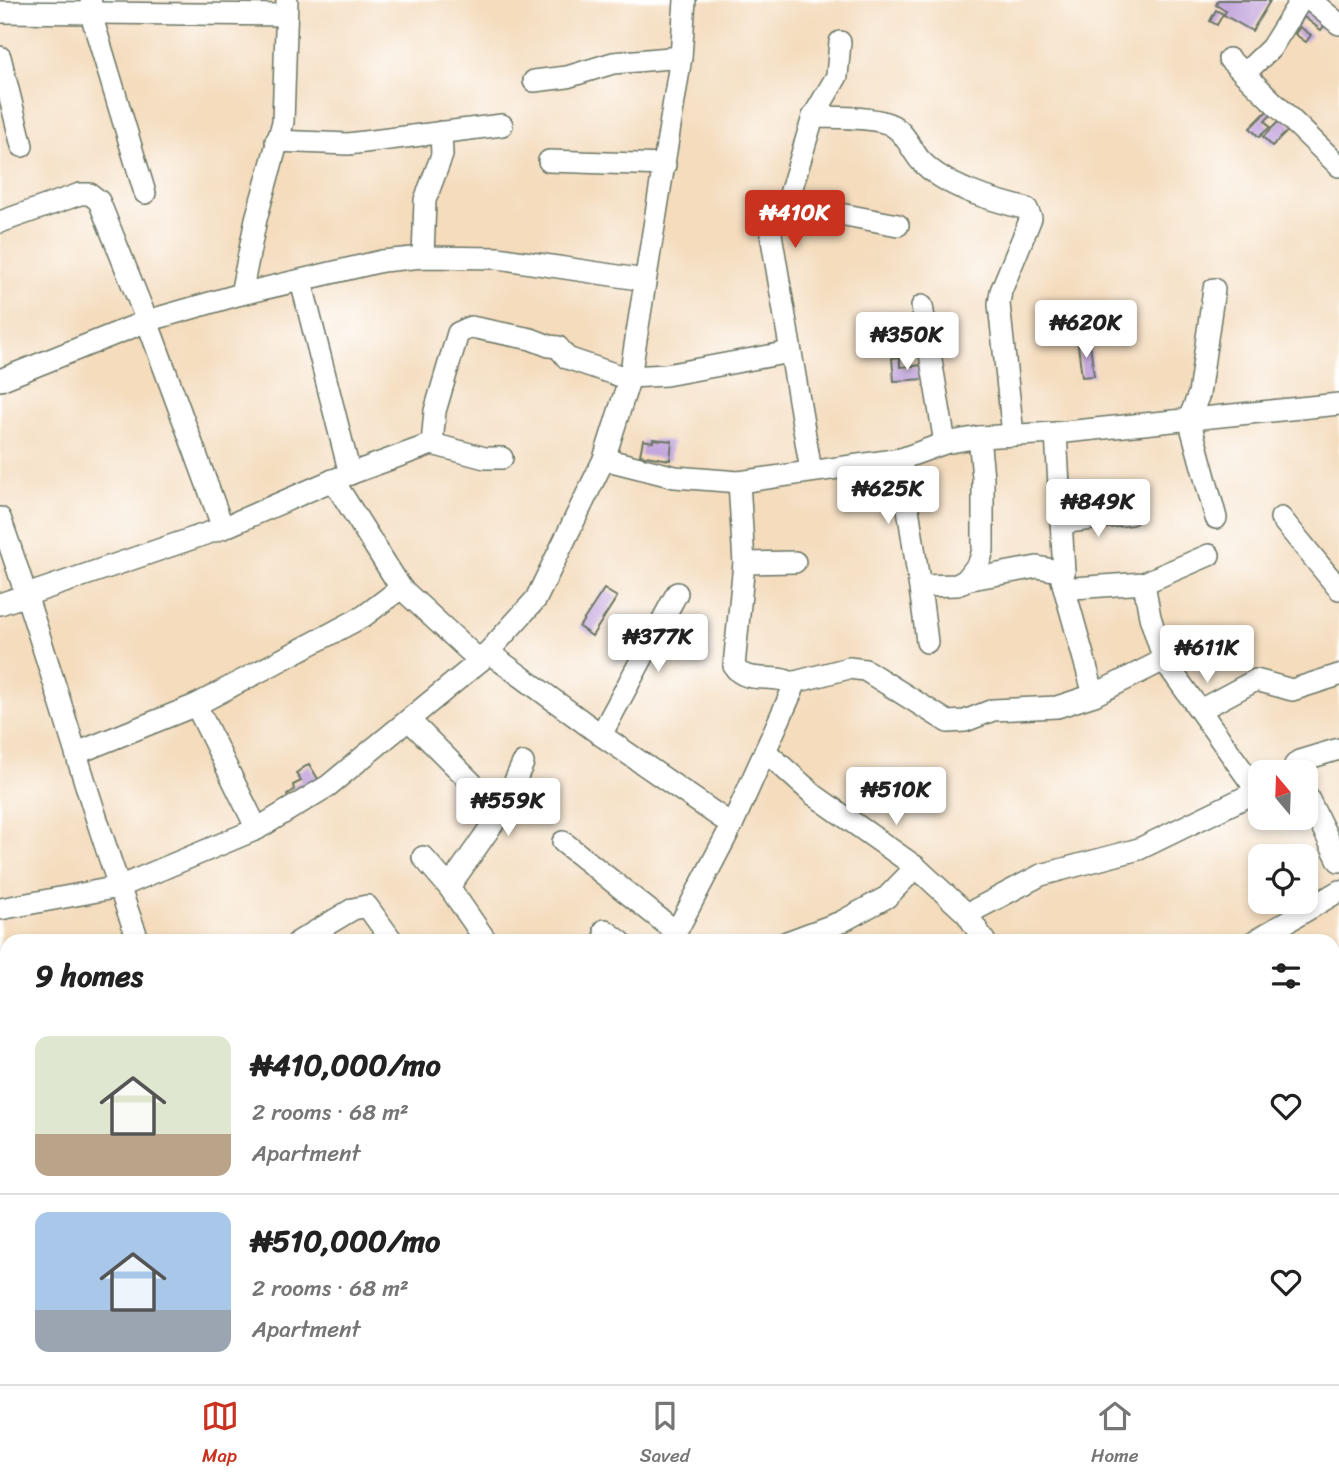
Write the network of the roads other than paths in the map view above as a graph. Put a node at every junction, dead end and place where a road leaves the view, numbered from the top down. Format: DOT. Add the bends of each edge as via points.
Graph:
graph roads {
  1 [pos="685,0"];
  2 [pos="1301,0"];
  3 [pos="1310,0"];
  4 [pos="91,7"];
  5 [pos="246,7"];
  6 [pos="287,8"];
  7 [pos="0,12"];
  8 [pos="1337,19"];
  9 [pos="840,42"];
  10 [pos="0,57"];
  11 [pos="681,57"];
  12 [pos="534,81"];
  13 [pos="813,117"];
  14 [pos="502,125"];
  15 [pos="441,132"];
  16 [pos="276,141"];
  17 [pos="22,146"];
  18 [pos="549,160"];
  19 [pos="665,165"];
  20 [pos="1339,166"];
  21 [pos="145,192"];
  22 [pos="787,204"];
  23 [pos="0,222"];
  24 [pos="898,225"];
  25 [pos="423,257"];
  26 [pos="645,280"];
  27 [pos="301,282"];
  28 [pos="1214,289"];
  29 [pos="241,294"];
  30 [pos="922,306"];
  31 [pos="147,321"];
  32 [pos="790,352"];
  33 [pos="630,377"];
  34 [pos="0,380"];
  35 [pos="1339,404"];
  36 [pos="1189,419"];
  37 [pos="1056,433"];
  38 [pos="1013,435"];
  39 [pos="979,437"];
  40 [pos="944,443"];
  41 [pos="432,444"];
  42 [pos="502,458"];
  43 [pos="604,458"];
  44 [pos="901,459"];
  45 [pos="811,471"];
  46 [pos="342,477"];
  47 [pos="739,482"];
  48 [pos="1130,514"];
  49 [pos="1216,518"];
  50 [pos="1281,518"];
  51 [pos="0,519"];
  52 [pos="1061,523"];
  53 [pos="223,528"];
  54 [pos="1209,555"];
  55 [pos="795,562"];
  56 [pos="744,563"];
  57 [pos="977,573"];
  58 [pos="1064,579"];
  59 [pos="1144,583"];
  60 [pos="921,586"];
  61 [pos="401,588"];
  62 [pos="1339,589"];
  63 [pos="677,593"];
  64 [pos="28,596"];
  65 [pos="0,604"];
  66 [pos="927,642"];
  67 [pos="484,657"];
  68 [pos="1164,660"];
  69 [pos="1339,675"];
  70 [pos="791,683"];
  71 [pos="1094,695"];
  72 [pos="196,705"];
  73 [pos="1200,710"];
  74 [pos="409,720"];
  75 [pos="601,735"];
  76 [pos="1339,749"];
  77 [pos="765,751"];
  78 [pos="77,753"];
  79 [pos="1302,760"];
  80 [pos="523,763"];
  81 [pos="1248,777"];
  82 [pos="1248,796"];
  83 [pos="501,811"];
  84 [pos="1318,818"];
  85 [pos="732,825"];
  86 [pos="257,829"];
  87 [pos="563,842"];
  88 [pos="423,857"];
  89 [pos="1339,861"];
  90 [pos="916,867"];
  91 [pos="118,887"];
  92 [pos="449,887"];
  93 [pos="1339,891"];
  94 [pos="0,909"];
  95 [pos="967,914"];
  96 [pos="136,934"];
  97 [pos="311,934"];
  98 [pos="387,934"];
  99 [pos="481,934"];
  100 [pos="671,934"];
  101 [pos="674,934"];
  102 [pos="809,934"];
  103 [pos="980,934"];
  104 [pos="1266,934"];
  1 -- 11 [label="street"];
  2 -- 20 [label="street" via="1271,48 1237,67"];
  3 -- 8 [label="street"];
  4 -- 5 [label="street"];
  4 -- 7 [label="street"];
  4 -- 21 [label="street"];
  5 -- 6 [label="street"];
  6 -- 16 [label="street" via="282,122"];
  9 -- 13 [label="street" via="836,76"];
  10 -- 17 [label="street"];
  11 -- 12 [label="street" via="613,63"];
  11 -- 19 [label="street"];
  13 -- 22 [label="street"];
  13 -- 38 [label="street" via="892,125 921,161 947,180 994,201 1027,209 1031,218 999,304"];
  14 -- 15 [label="street"];
  15 -- 16 [label="street" via="348,144"];
  15 -- 25 [label="street" via="442,155 425,200"];
  16 -- 29 [label="street"];
  18 -- 19 [label="street"];
  19 -- 26 [label="street"];
  22 -- 24 [label="street"];
  22 -- 32 [label="street" via="774,219 771,234"];
  23 -- 31 [label="street" via="90,194 99,201"];
  25 -- 26 [label="street" via="498,258"];
  25 -- 27 [label="street" via="382,261"];
  26 -- 33 [label="street"];
  27 -- 29 [label="street"];
  27 -- 46 [label="street"];
  28 -- 36 [label="street" via="1199,394"];
  29 -- 31 [label="street"];
  30 -- 40 [label="street"];
  31 -- 34 [label="street"];
  31 -- 53 [label="street"];
  32 -- 33 [label="street" via="666,375"];
  32 -- 45 [label="street"];
  33 -- 41 [label="street" via="567,358 558,347 471,327 458,333 435,411"];
  33 -- 43 [label="street"];
  35 -- 36 [label="street"];
  36 -- 37 [label="street"];
  36 -- 49 [label="street"];
  37 -- 38 [label="street"];
  37 -- 52 [label="street"];
  38 -- 39 [label="street"];
  39 -- 40 [label="street"];
  39 -- 57 [label="street" via="983,550"];
  40 -- 44 [label="street"];
  41 -- 42 [label="street"];
  41 -- 46 [label="street"];
  43 -- 47 [label="street" via="675,477"];
  43 -- 67 [label="street" via="536,599"];
  44 -- 45 [label="street"];
  44 -- 60 [label="street"];
  45 -- 47 [label="street"];
  46 -- 53 [label="street"];
  46 -- 61 [label="street"];
  47 -- 56 [label="street"];
  48 -- 52 [label="street"];
  50 -- 62 [label="street"];
  51 -- 64 [label="street"];
  52 -- 58 [label="street"];
  53 -- 64 [label="street"];
  54 -- 59 [label="street"];
  55 -- 56 [label="street"];
  56 -- 70 [label="street" via="734,666 741,674"];
  57 -- 58 [label="street" via="1037,567"];
  57 -- 60 [label="street" via="957,584"];
  58 -- 59 [label="street" via="1074,589"];
  58 -- 71 [label="street" via="1069,614"];
  59 -- 68 [label="street"];
  60 -- 66 [label="street"];
  61 -- 67 [label="street"];
  61 -- 72 [label="street" via="364,616"];
  63 -- 75 [label="street"];
  64 -- 65 [label="street"];
  64 -- 78 [label="street"];
  67 -- 74 [label="street"];
  67 -- 75 [label="street"];
  68 -- 71 [label="street"];
  68 -- 73 [label="street"];
  69 -- 73 [label="street" via="1292,690 1256,680"];
  70 -- 71 [label="street" via="849,668 865,670 948,722 993,710 1057,707"];
  70 -- 77 [label="street" via="793,688"];
  72 -- 78 [label="street"];
  72 -- 86 [label="street"];
  73 -- 81 [label="street"];
  74 -- 83 [label="street"];
  74 -- 86 [label="street" via="328,786"];
  75 -- 85 [label="street"];
  76 -- 79 [label="street"];
  77 -- 85 [label="street"];
  77 -- 90 [label="street" via="814,795"];
  78 -- 91 [label="street"];
  80 -- 83 [label="street"];
  82 -- 95 [label="street" via="1139,849 1041,875"];
  83 -- 92 [label="street"];
  84 -- 89 [label="street"];
  85 -- 101 [label="street"];
  86 -- 91 [label="street"];
  87 -- 100 [label="street"];
  88 -- 92 [label="street"];
  90 -- 95 [label="street"];
  90 -- 102 [label="street" via="887,897"];
  91 -- 94 [label="street"];
  91 -- 96 [label="street"];
  92 -- 99 [label="street"];
  93 -- 104 [label="street"];
  95 -- 103 [label="street"];
  97 -- 98 [label="street" via="352,909 367,906"];
}
